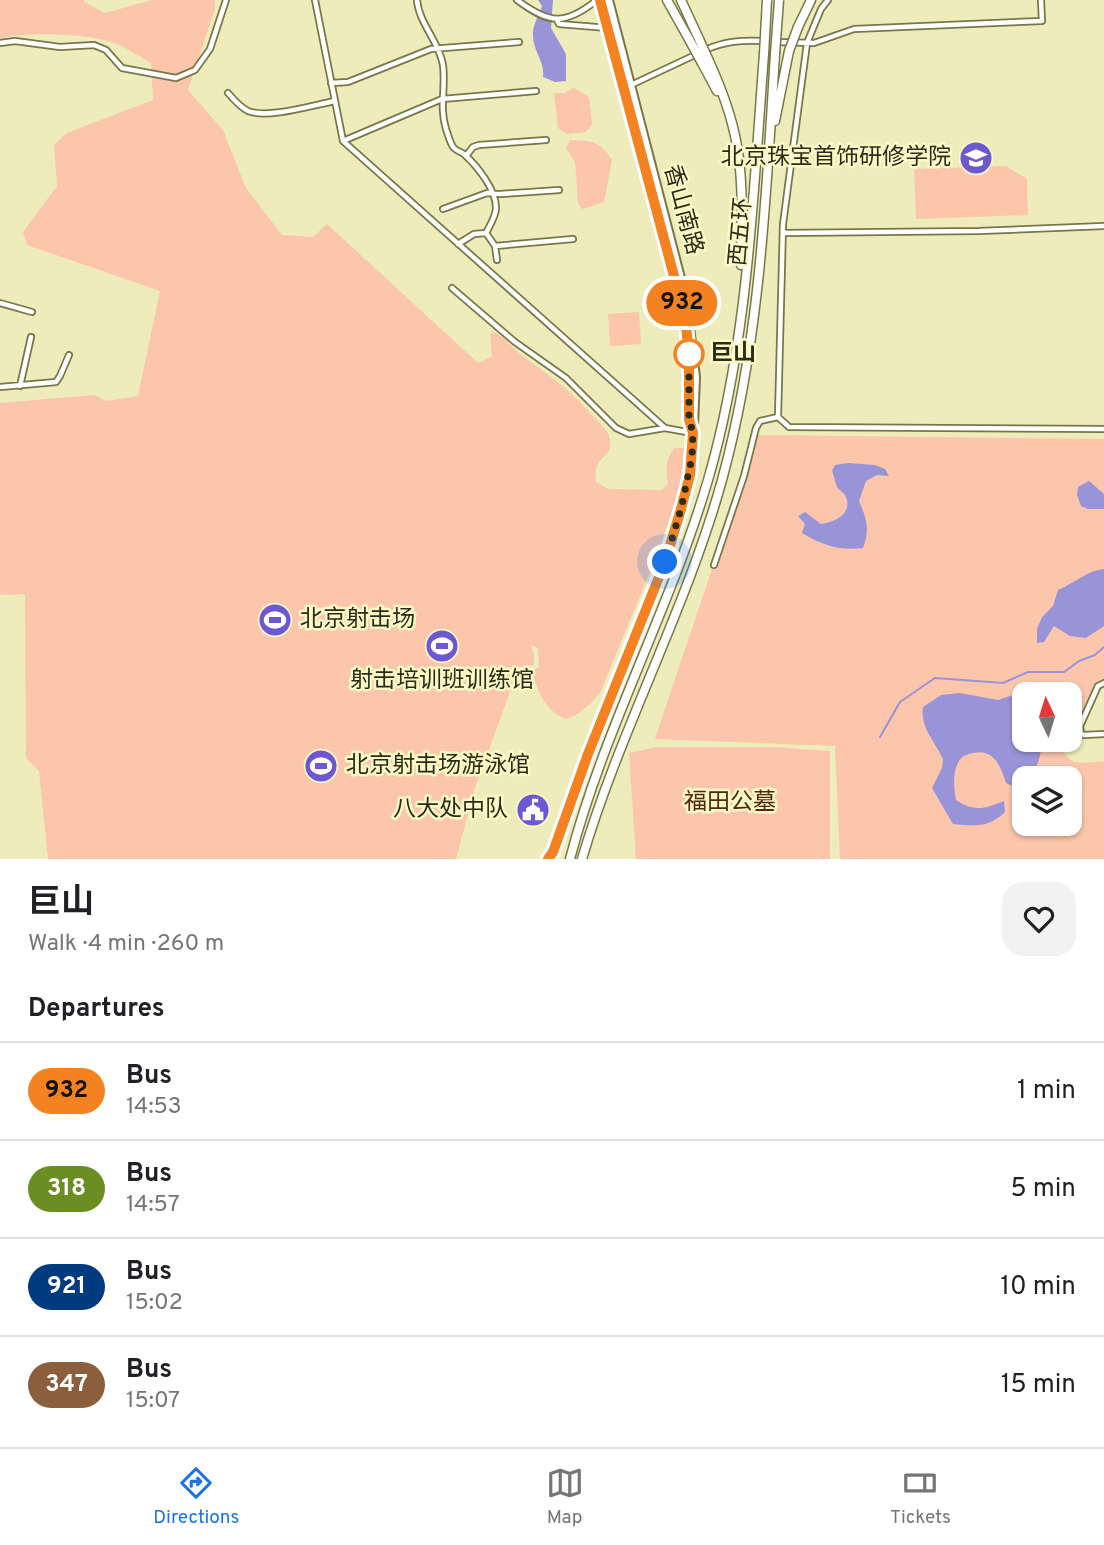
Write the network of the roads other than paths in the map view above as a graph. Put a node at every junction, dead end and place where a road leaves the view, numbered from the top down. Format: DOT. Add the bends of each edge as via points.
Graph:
graph roads {
  1 [pos="226,0"];
  2 [pos="315,0"];
  3 [pos="417,0"];
  4 [pos="517,0"];
  5 [pos="598,0"];
  6 [pos="609,0"];
  7 [pos="667,0"];
  8 [pos="681,0"];
  9 [pos="767,0"];
  10 [pos="779,0"];
  11 [pos="811,0"];
  12 [pos="828,0"];
  13 [pos="1041,0"];
  14 [pos="555,20"];
  15 [pos="608,28"];
  16 [pos="694,40"];
  17 [pos="519,41"];
  18 [pos="0,43"];
  19 [pos="807,43"];
  20 [pos="437,48"];
  21 [pos="331,83"];
  22 [pos="631,85"];
  23 [pos="536,91"];
  24 [pos="228,93"];
  25 [pos="442,99"];
  26 [pos="335,101"];
  27 [pos="546,140"];
  28 [pos="343,141"];
  29 [pos="768,155"];
  30 [pos="466,156"];
  31 [pos="559,190"];
  32 [pos="493,192"];
  33 [pos="443,209"];
  34 [pos="1104,226"];
  35 [pos="486,233"];
  36 [pos="783,233"];
  37 [pos="572,239"];
  38 [pos="458,244"];
  39 [pos="495,246"];
  40 [pos="497,260"];
  41 [pos="452,288"];
  42 [pos="741,298"];
  43 [pos="0,303"];
  44 [pos="32,312"];
  45 [pos="31,337"];
  46 [pos="69,355"];
  47 [pos="20,386"];
  48 [pos="0,387"];
  49 [pos="778,417"];
  50 [pos="665,428"];
  51 [pos="1104,429"];
  52 [pos="693,433"];
  53 [pos="715,565"];
  54 [pos="1104,683"];
  55 [pos="1104,734"];
  56 [pos="548,859"];
  57 [pos="570,859"];
  58 [pos="582,859"];
  1 -- 18 [label="street" via="210,49 195,70 176,78 122,68 106,50 94,45"];
  2 -- 21 [label="street"];
  3 -- 20 [label="street"];
  4 -- 14 [label="street"];
  5 -- 14 [label="street" via="583,11"];
  5 -- 15 [label="main road, 香山南路"];
  6 -- 22 [label="main road, 香山南路"];
  7 -- 16 [label="highway"];
  8 -- 16 [label="highway"];
  9 -- 42 [label="highway, 西五环, bridge"];
  10 -- 29 [label="highway, 西五环, bridge"];
  11 -- 29 [label="highway, bridge" via="789,51"];
  12 -- 19 [label="street"];
  13 -- 19 [label="street" via="1042,21 854,29"];
  14 -- 15 [label="street"];
  15 -- 52 [label="main road, 香山南路" via="685,317"];
  16 -- 42 [label="highway, bridge" via="730,115 741,173"];
  17 -- 20 [label="street"];
  19 -- 22 [label="street" via="721,43"];
  19 -- 36 [label="street"];
  20 -- 21 [label="street" via="348,82"];
  20 -- 25 [label="street" via="443,65"];
  21 -- 26 [label="street"];
  22 -- 52 [label="main road, 香山南路" via="687,301 696,377"];
  23 -- 25 [label="street"];
  24 -- 26 [label="street" via="248,111 262,114"];
  25 -- 28 [label="street"];
  25 -- 30 [label="street" via="453,147"];
  26 -- 28 [label="street"];
  27 -- 30 [label="street" via="479,145"];
  28 -- 38 [label="street"];
  29 -- 58 [label="highway, 西五环" via="745,381 730,448 701,544 619,751"];
  30 -- 32 [label="street"];
  31 -- 32 [label="street"];
  32 -- 33 [label="street"];
  32 -- 35 [label="street" via="496,208"];
  34 -- 36 [label="street"];
  35 -- 38 [label="street"];
  35 -- 39 [label="street"];
  36 -- 49 [label="street"];
  37 -- 39 [label="street"];
  38 -- 50 [label="street"];
  39 -- 40 [label="street"];
  41 -- 50 [label="street" via="566,378 616,428 629,434"];
  42 -- 57 [label="highway, 西五环" via="732,378 708,478 689,540 605,752"];
  43 -- 44 [label="street"];
  45 -- 47 [label="street"];
  46 -- 47 [label="street" via="56,382"];
  47 -- 48 [label="street"];
  49 -- 51 [label="street" via="789,427"];
  49 -- 53 [label="street" via="760,421 756,428"];
  50 -- 52 [label="street"];
  52 -- 56 [label="main road, 香山南路" via="690,475 673,538"];
  54 -- 55 [label="street" via="1098,686 1080,726 1081,734"];
}
